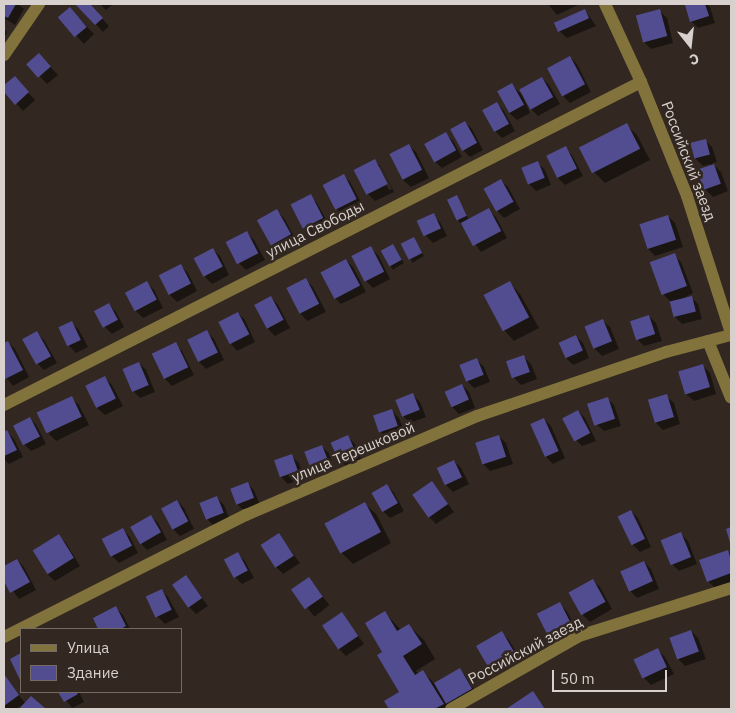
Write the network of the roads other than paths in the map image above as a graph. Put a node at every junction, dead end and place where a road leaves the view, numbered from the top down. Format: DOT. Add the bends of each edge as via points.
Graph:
graph roads {
  1 [pos="39,4"];
  2 [pos="606,4"];
  3 [pos="4,55"];
  4 [pos="641,82"];
  5 [pos="731,334"];
  6 [pos="708,341"];
  7 [pos="731,398"];
  8 [pos="4,405"];
  9 [pos="731,588"];
  10 [pos="22,628"];
  11 [pos="20,629"];
  12 [pos="4,637"];
  13 [pos="451,709"];
  1 -- 3 [label="street"];
  2 -- 4 [label="street, Российский заезд"];
  4 -- 5 [label="street, Российский заезд" via="687,196"];
  4 -- 8 [label="street, улица Свободы"];
  5 -- 6 [label="street, улица Терешковой"];
  6 -- 7 [label="street"];
  6 -- 10 [label="street, улица Терешковой" via="666,352 477,416 246,515"];
  9 -- 13 [label="street, Российский заезд" via="579,636"];
  11 -- 12 [label="street, улица Терешковой"];
}
